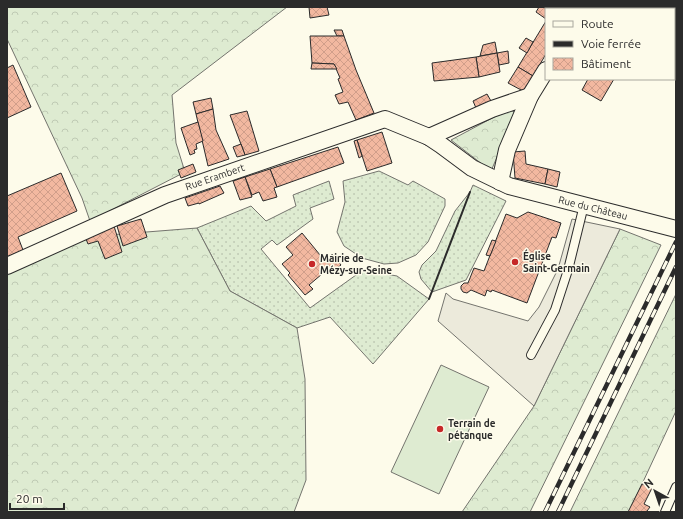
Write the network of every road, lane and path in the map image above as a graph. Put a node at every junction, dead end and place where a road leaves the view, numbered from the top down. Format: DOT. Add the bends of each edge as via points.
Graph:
graph roads {
  1 [pos="545,72"];
  2 [pos="530,96"];
  3 [pos="429,138"];
  4 [pos="504,184"];
  5 [pos="584,205"];
  6 [pos="676,229"];
  7 [pos="7,266"];
  8 [pos="532,355"];
  9 [pos="676,487"];
  10 [pos="665,512"];
  1 -- 2 [label="street"];
  2 -- 3 [label="street" via="492,109"];
  2 -- 4 [label="street" via="507,150"];
  3 -- 4 [label="street, Rue Erambert" via="472,168"];
  3 -- 7 [label="street, Rue Erambert" via="385,119 165,195"];
  4 -- 5 [label="street, Rue du Château"];
  5 -- 6 [label="street, Rue du Château"];
  5 -- 8 [label="lane" via="555,310"];
  9 -- 10 [label="lane"];
}
